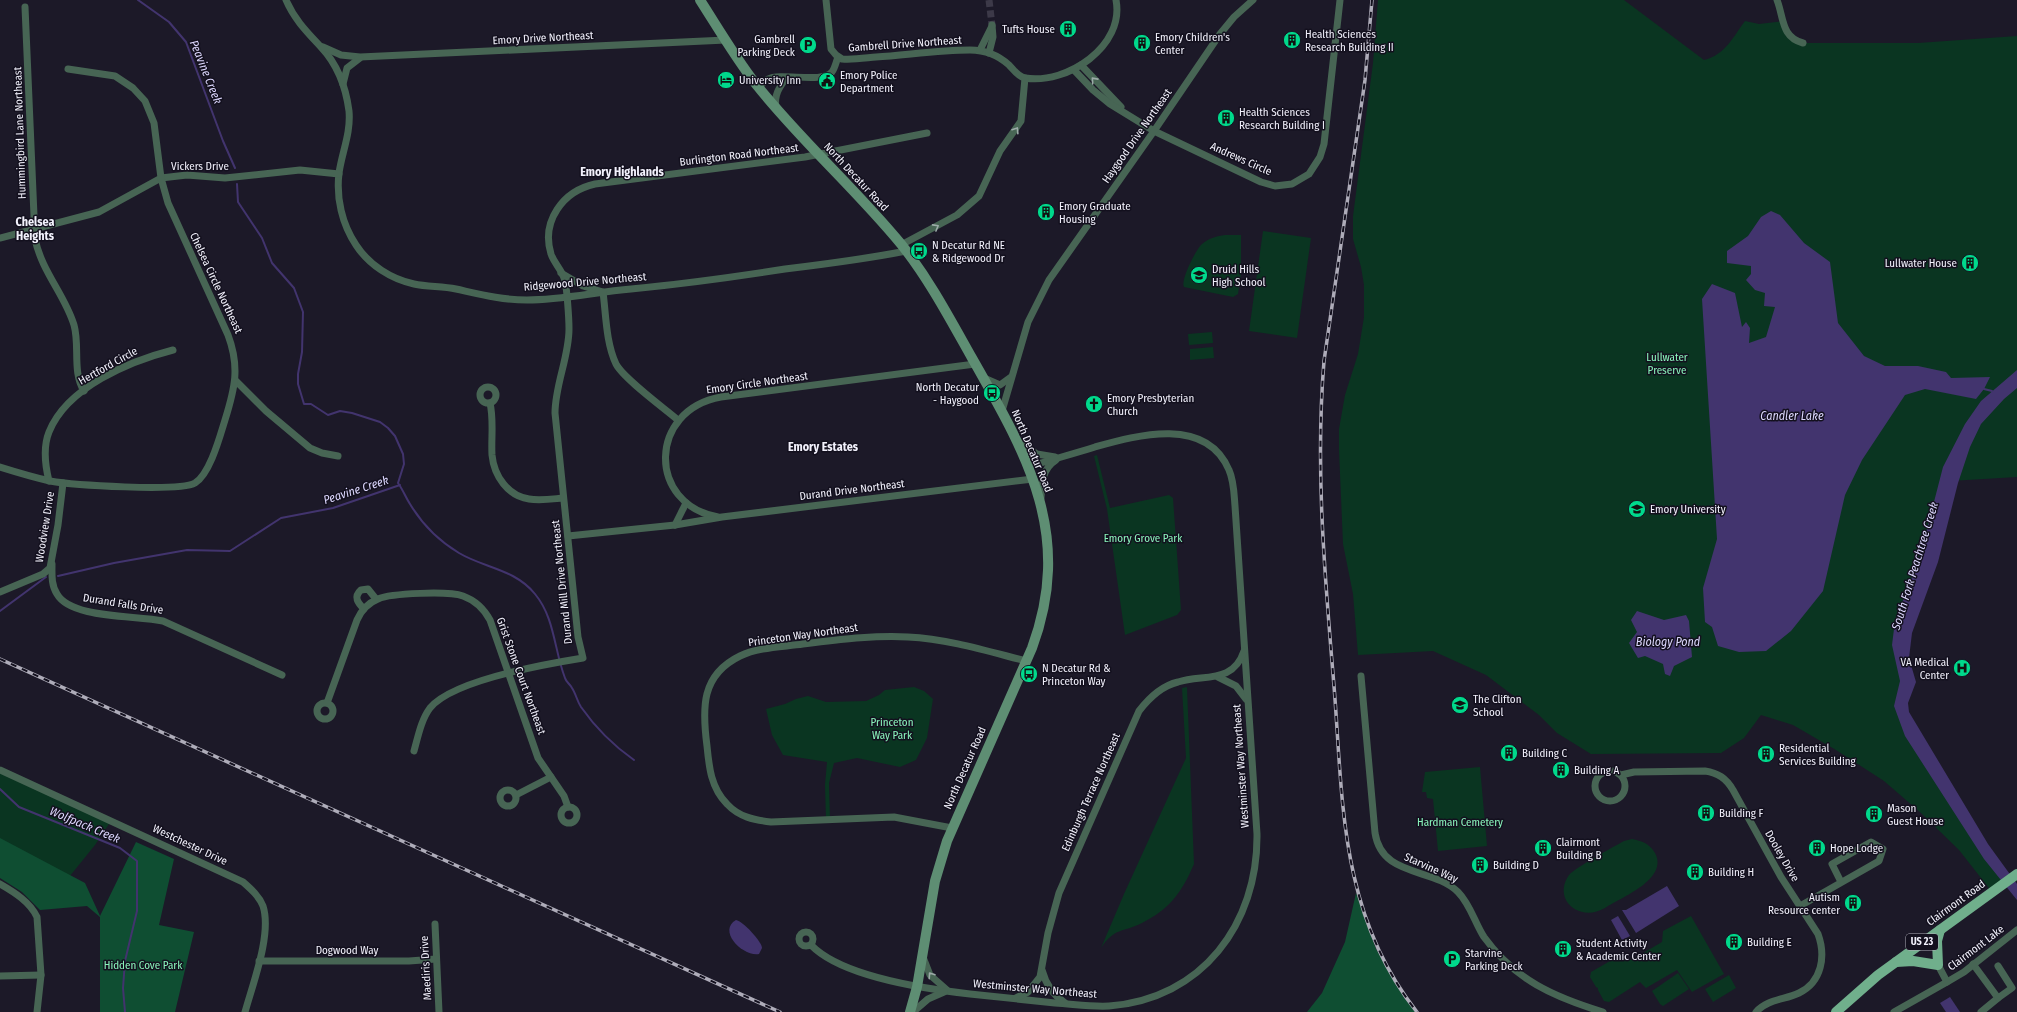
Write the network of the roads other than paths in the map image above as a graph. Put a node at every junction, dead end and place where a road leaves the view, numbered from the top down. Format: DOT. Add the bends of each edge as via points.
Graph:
graph roads {
  1 [pos="286,0"];
  2 [pos="700,0"];
  3 [pos="826,0"];
  4 [pos="1116,0"];
  5 [pos="1253,0"];
  6 [pos="1340,0"];
  7 [pos="1777,0"];
  8 [pos="25,7"];
  9 [pos="726,40"];
  10 [pos="315,41"];
  11 [pos="1803,43"];
  12 [pos="980,50"];
  13 [pos="989,53"];
  14 [pos="838,57"];
  15 [pos="360,58"];
  16 [pos="1081,65"];
  17 [pos="68,69"];
  18 [pos="1074,70"];
  19 [pos="786,78"];
  20 [pos="1025,78"];
  21 [pos="343,85"];
  22 [pos="759,87"];
  23 [pos="776,107"];
  24 [pos="1127,114"];
  25 [pos="1154,131"];
  26 [pos="927,133"];
  27 [pos="820,155"];
  28 [pos="339,174"];
  29 [pos="161,178"];
  30 [pos="34,230"];
  31 [pos="0,238"];
  32 [pos="904,248"];
  33 [pos="561,273"];
  34 [pos="603,292"];
  35 [pos="566,296"];
  36 [pos="173,350"];
  37 [pos="975,364"];
  38 [pos="1011,377"];
  39 [pos="983,378"];
  40 [pos="236,381"];
  41 [pos="84,391"];
  42 [pos="490,403"];
  43 [pos="1002,411"];
  44 [pos="678,420"];
  45 [pos="1015,438"];
  46 [pos="338,456"];
  47 [pos="1062,457"];
  48 [pos="0,467"];
  49 [pos="1028,467"];
  50 [pos="1033,479"];
  51 [pos="49,481"];
  52 [pos="63,482"];
  53 [pos="563,498"];
  54 [pos="686,503"];
  55 [pos="1040,503"];
  56 [pos="722,517"];
  57 [pos="675,525"];
  58 [pos="568,536"];
  59 [pos="52,564"];
  60 [pos="0,592"];
  61 [pos="376,599"];
  62 [pos="364,609"];
  63 [pos="1245,645"];
  64 [pos="1026,662"];
  65 [pos="509,672"];
  66 [pos="282,675"];
  67 [pos="1360,676"];
  68 [pos="1218,677"];
  69 [pos="1247,701"];
  70 [pos="327,704"];
  71 [pos="414,751"];
  72 [pos="0,770"];
  73 [pos="1621,775"];
  74 [pos="551,777"];
  75 [pos="516,795"];
  76 [pos="568,807"];
  77 [pos="952,828"];
  78 [pos="2017,874"];
  79 [pos="1841,882"];
  80 [pos="0,884"];
  81 [pos="1800,906"];
  82 [pos="435,924"];
  83 [pos="1940,930"];
  84 [pos="2017,930"];
  85 [pos="811,945"];
  86 [pos="922,954"];
  87 [pos="436,959"];
  88 [pos="259,961"];
  89 [pos="1894,963"];
  90 [pos="1974,964"];
  91 [pos="1938,965"];
  92 [pos="1998,966"];
  93 [pos="1042,969"];
  94 [pos="41,974"];
  95 [pos="0,976"];
  96 [pos="1947,982"];
  97 [pos="917,987"];
  98 [pos="948,991"];
  99 [pos="1998,998"];
  100 [pos="1015,999"];
  101 [pos="1065,1004"];
  102 [pos="37,1012"];
  103 [pos="245,1012"];
  104 [pos="439,1012"];
  105 [pos="910,1012"];
  106 [pos="913,1012"];
  107 [pos="1603,1012"];
  108 [pos="1756,1012"];
  109 [pos="1836,1012"];
  110 [pos="1895,1012"];
  111 [pos="1981,1012"];
  1 -- 10 [label="street, Ridgewood Drive Northeast" via="297,20"];
  2 -- 9 [label="main road, North Decatur Road"];
  3 -- 14 [label="street, Gambrell Drive Northeast" via="829,43"];
  4 -- 16 [label="street" via="1116,19 1108,38 1103,46"];
  5 -- 25 [label="street, Haygood Drive Northeast" via="1220,34"];
  6 -- 25 [label="street, Andrews Circle" via="1324,144 1319,160 1309,174 1292,184 1266,184"];
  7 -- 11 [label="street" via="1786,32 1795,41"];
  8 -- 30 [label="street, Hummingbird Lane Northeast"];
  9 -- 15 [label="street, Emory Drive Northeast"];
  9 -- 22 [label="main road, North Decatur Road"];
  10 -- 15 [label="street, Emory Drive Northeast" via="335,53"];
  10 -- 21 [label="street, Ridgewood Drive Northeast" via="331,60"];
  12 -- 13 [label="street, Gambrell Drive Northeast"];
  12 -- 13 [label="street" via="992,25 994,37"];
  12 -- 14 [label="street, Gambrell Drive Northeast" via="848,60"];
  13 -- 20 [label="street, Gambrell Drive Northeast" via="1002,59"];
  14 -- 19 [label="street" via="832,72 828,75"];
  15 -- 21 [label="street" via="347,68"];
  16 -- 18 [label="street"];
  24 -- 16 [label="street, one-way"];
  17 -- 29 [label="street, Chelsea Circle Northeast" via="115,76 127,82 140,94 149,107 154,123"];
  18 -- 20 [label="street" via="1049,78"];
  18 -- 24 [label="street" via="1093,90"];
  19 -- 22 [label="street" via="769,79"];
  19 -- 23 [label="street" via="778,89"];
  32 -- 20 [label="street, Ridgewood Drive Northeast, one-way" via="957,215 979,196 1000,151 1021,121"];
  21 -- 28 [label="street, Ridgewood Drive Northeast" via="349,111 349,130"];
  22 -- 23 [label="main road, North Decatur Road"];
  23 -- 27 [label="main road, North Decatur Road"];
  24 -- 25 [label="street"];
  25 -- 38 [label="street, Haygood Drive Northeast" via="1049,280 1032,311"];
  26 -- 27 [label="street, Burlington Road Northeast"];
  27 -- 32 [label="main road, North Decatur Road"];
  27 -- 33 [label="street, Burlington Road Northeast" via="619,180 583,188 562,201 550,226 550,249"];
  28 -- 29 [label="street, Vickers Drive" via="300,170 225,178 187,175"];
  28 -- 35 [label="street, Ridgewood Drive Northeast" via="339,201 346,228 363,255 380,270 415,284 503,298 540,299"];
  29 -- 30 [label="street, Vickers Drive" via="99,212"];
  29 -- 40 [label="street, Chelsea Circle Northeast" via="173,216 228,334 235,355"];
  30 -- 31 [label="street, Vickers Drive"];
  30 -- 41 [label="street, Hummingbird Lane Northeast" via="44,267 73,323 78,379"];
  32 -- 34 [label="street, Ridgewood Drive Northeast" via="684,284"];
  32 -- 37 [label="main road, North Decatur Road" via="927,281"];
  33 -- 34 [label="street" via="583,286"];
  33 -- 35 [label="street, Burlington Road Northeast"];
  34 -- 35 [label="street, Ridgewood Drive Northeast"];
  34 -- 44 [label="street" via="610,347 616,365"];
  35 -- 53 [label="street, Durand Mill Drive Northeast" via="569,334 555,406"];
  36 -- 41 [label="street, Hertford Circle" via="136,361"];
  37 -- 39 [label="main road, North Decatur Road"];
  37 -- 44 [label="street, Emory Circle Northeast" via="713,399 695,405"];
  38 -- 39 [label="street" via="1000,385"];
  38 -- 43 [label="street, Haygood Drive Northeast"];
  39 -- 43 [label="main road, North Decatur Road"];
  40 -- 46 [label="street" via="310,448"];
  40 -- 52 [label="street, Chelsea Circle Northeast" via="211,461 196,483 169,487"];
  41 -- 51 [label="street, Hertford Circle" via="63,409 49,432 46,454"];
  42 -- 53 [label="street" via="494,466 504,485 520,497 529,499"];
  43 -- 45 [label="main road, North Decatur Road"];
  44 -- 54 [label="street, Emory Circle Northeast" via="668,438 666,463 672,484"];
  45 -- 47 [label="street, Westminster Way Northeast" via="1038,454"];
  45 -- 49 [label="main road, North Decatur Road"];
  47 -- 49 [label="street, Westminster Way Northeast"];
  47 -- 55 [label="street, Westminster Way Northeast" via="1052,463 1045,472"];
  47 -- 63 [label="street, Westminster Way Northeast" via="1134,438 1178,433 1200,439 1219,455 1229,471 1234,491"];
  48 -- 51 [label="street, Chelsea Circle Northeast"];
  49 -- 50 [label="main road, North Decatur Road"];
  50 -- 55 [label="main road, North Decatur Road"];
  50 -- 56 [label="street, Durand Drive Northeast"];
  51 -- 52 [label="street, Chelsea Circle Northeast"];
  52 -- 59 [label="street, Woodview Drive"];
  53 -- 58 [label="street, Durand Mill Drive Northeast"];
  54 -- 56 [label="street, Emory Circle Northeast" via="703,513"];
  54 -- 57 [label="street"];
  55 -- 64 [label="main road, North Decatur Road" via="1046,526 1049,556 1047,593 1037,633"];
  56 -- 57 [label="street, Durand Drive Northeast"];
  57 -- 58 [label="street, Durand Drive Northeast"];
  58 -- 65 [label="street, Durand Mill Drive Northeast" via="578,637 583,658"];
  59 -- 60 [label="street, Woodview Drive" via="48,571"];
  59 -- 66 [label="street, Durand Falls Drive" via="57,595 65,604 87,611 162,621"];
  61 -- 62 [label="street, Grist Stone Court Northeast"];
  61 -- 62 [label="street" via="368,589 361,590 357,598"];
  61 -- 65 [label="street, Grist Stone Court Northeast" via="396,594 449,594 473,601 490,620"];
  62 -- 70 [label="street, Grist Stone Court Northeast" via="354,627"];
  63 -- 68 [label="street, Edinburgh Terrace Northeast" via="1238,664"];
  63 -- 69 [label="street, Westminster Way Northeast"];
  64 -- 77 [label="main road, North Decatur Road"];
  64 -- 77 [label="street, Princeton Way Northeast" via="936,640 861,638 748,652 727,664 711,683 703,710 709,769 721,797 740,814 752,820 771,822 894,817"];
  65 -- 71 [label="street, Durand Mill Drive Northeast" via="441,698 426,715"];
  65 -- 74 [label="street, Grist Stone Court Northeast" via="538,758"];
  67 -- 107 [label="street, Starvine Way" via="1375,833 1382,852 1400,866 1457,891 1484,936 1496,951 1528,980 1555,996"];
  68 -- 69 [label="street" via="1236,686"];
  68 -- 93 [label="street, Edinburgh Terrace Northeast" via="1172,683 1154,694 1139,712 1059,893 1048,933"];
  69 -- 101 [label="street, Westminster Way Northeast" via="1257,856 1250,893 1236,927 1205,965 1162,993 1122,1004"];
  72 -- 88 [label="street, Westchester Drive" via="243,882 256,893 266,917"];
  73 -- 73 [label="street, Dooley Drive" via="1610,770 1599,774 1594,785 1598,796 1609,801 1621,797 1625,785"];
  73 -- 81 [label="street, Dooley Drive" via="1634,772 1705,771 1723,777"];
  74 -- 75 [label="street"];
  74 -- 76 [label="street, Grist Stone Court Northeast"];
  77 -- 86 [label="main road, North Decatur Road" via="935,881"];
  78 -- 83 [label="main road, Clairmont Road / US 23"];
  79 -- 79 [label="street" via="1832,864 1871,842 1883,849 1879,862"];
  79 -- 81 [label="street"];
  80 -- 94 [label="street" via="20,897 37,916"];
  81 -- 108 [label="street, Dooley Drive" via="1821,942 1823,958 1819,972 1804,990 1770,1002"];
  82 -- 87 [label="street, Maediris Drive"];
  83 -- 89 [label="main road, Clairmont Road / US 23"];
  83 -- 91 [label="main road" via="1937,941"];
  84 -- 90 [label="street, Clairmont Lake"];
  85 -- 97 [label="street, Westminster Way Northeast" via="842,966"];
  86 -- 97 [label="main road, North Decatur Road"];
  98 -- 86 [label="street, one-way" via="930,975"];
  87 -- 88 [label="street, Dogwood Way"];
  87 -- 104 [label="street, Maediris Drive"];
  88 -- 103 [label="street, Westchester Drive"];
  89 -- 91 [label="main road" via="1913,961"];
  89 -- 109 [label="main road, Clairmont Road / US 23"];
  90 -- 96 [label="street, Clairmont Lake"];
  90 -- 99 [label="street"];
  91 -- 96 [label="street"];
  92 -- 99 [label="street" via="2012,988"];
  93 -- 100 [label="street, Edinburgh Terrace Northeast" via="1032,988"];
  93 -- 101 [label="street, Edinburgh Terrace Northeast" via="1044,980 1050,990"];
  94 -- 95 [label="street"];
  94 -- 102 [label="street"];
  96 -- 110 [label="street, Clairmont Lake"];
  97 -- 98 [label="street, Westminster Way Northeast"];
  97 -- 105 [label="main road, North Decatur Road"];
  98 -- 100 [label="street, Westminster Way Northeast"];
  98 -- 106 [label="street, Westminster Way Northeast" via="928,998"];
  99 -- 111 [label="street"];
  100 -- 101 [label="street, Westminster Way Northeast"];
}
